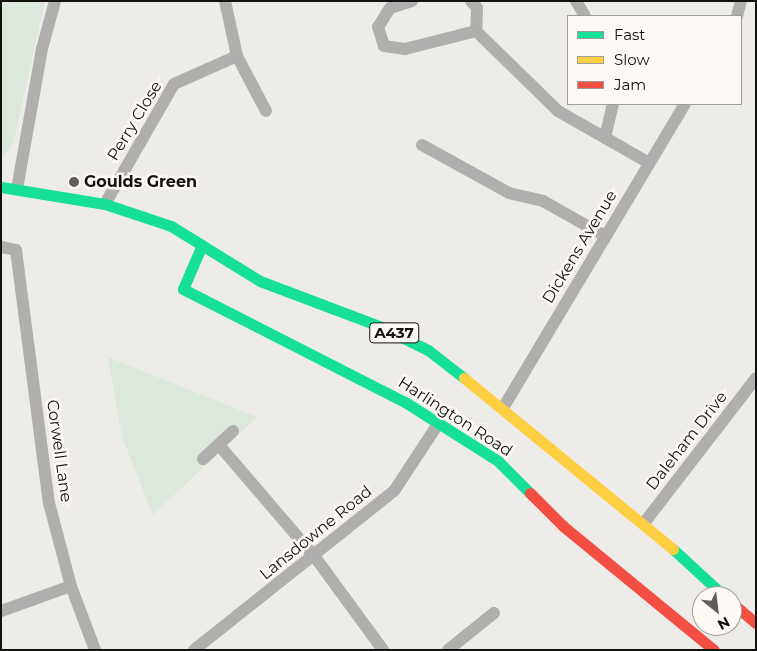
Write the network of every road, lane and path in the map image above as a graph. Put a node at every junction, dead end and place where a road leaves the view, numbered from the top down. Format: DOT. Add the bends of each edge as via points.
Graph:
graph roads {
  1 [pos="55,1"];
  2 [pos="225,1"];
  3 [pos="412,1"];
  4 [pos="471,1"];
  5 [pos="576,1"];
  6 [pos="741,1"];
  7 [pos="584,15"];
  8 [pos="737,15"];
  9 [pos="476,31"];
  10 [pos="237,56"];
  11 [pos="613,105"];
  12 [pos="684,105"];
  13 [pos="266,112"];
  14 [pos="605,138"];
  15 [pos="422,145"];
  16 [pos="649,163"];
  17 [pos="1,187"];
  18 [pos="17,188"];
  19 [pos="105,204"];
  20 [pos="605,236"];
  21 [pos="202,245"];
  22 [pos="1,247"];
  23 [pos="756,378"];
  24 [pos="503,408"];
  25 [pos="438,424"];
  26 [pos="234,431"];
  27 [pos="218,445"];
  28 [pos="203,459"];
  29 [pos="644,523"];
  30 [pos="315,557"];
  31 [pos="71,586"];
  32 [pos="713,586"];
  33 [pos="742,610"];
  34 [pos="1,611"];
  35 [pos="494,613"];
  36 [pos="754,619"];
  37 [pos="95,650"];
  38 [pos="194,650"];
  39 [pos="383,650"];
  40 [pos="448,650"];
  41 [pos="714,650"];
  1 -- 18 [label="street" via="42,49"];
  2 -- 10 [label="street"];
  3 -- 9 [label="street" via="390,8 378,27 384,46 405,50"];
  4 -- 9 [label="street" via="477,8"];
  5 -- 7 [label="street"];
  6 -- 8 [label="street"];
  9 -- 14 [label="street" via="558,111"];
  10 -- 13 [label="street"];
  10 -- 19 [label="street, Perry Close" via="174,84"];
  11 -- 14 [label="street"];
  12 -- 16 [label="street, Dickens Avenue"];
  14 -- 16 [label="street"];
  15 -- 20 [label="street" via="509,193 543,201"];
  16 -- 20 [label="street, Dickens Avenue"];
  17 -- 18 [label="main road, Harlington Road / A437"];
  18 -- 19 [label="main road, Harlington Road / A437"];
  19 -- 21 [label="main road, Harlington Road / A437" via="171,226"];
  20 -- 24 [label="street, Dickens Avenue"];
  21 -- 24 [label="main road, Harlington Road / A437" via="260,281 379,326 428,350"];
  21 -- 25 [label="main road, Harlington Road" via="183,289 286,338"];
  22 -- 31 [label="street, Corwell Lane" via="16,250 42,464"];
  23 -- 29 [label="street, Daleham Drive"];
  24 -- 29 [label="main road, Harlington Road / A437"];
  25 -- 30 [label="street, Lansdowne Road" via="394,491"];
  25 -- 41 [label="main road, Harlington Road" via="498,461 563,526"];
  26 -- 27 [label="street"];
  27 -- 28 [label="street"];
  27 -- 30 [label="street"];
  29 -- 32 [label="main road, Harlington Road / A437"];
  30 -- 38 [label="street, Lansdowne Road"];
  30 -- 39 [label="street"];
  31 -- 34 [label="street"];
  31 -- 37 [label="street, Corwell Lane"];
  33 -- 36 [label="main road"];
  35 -- 40 [label="street"];
}
